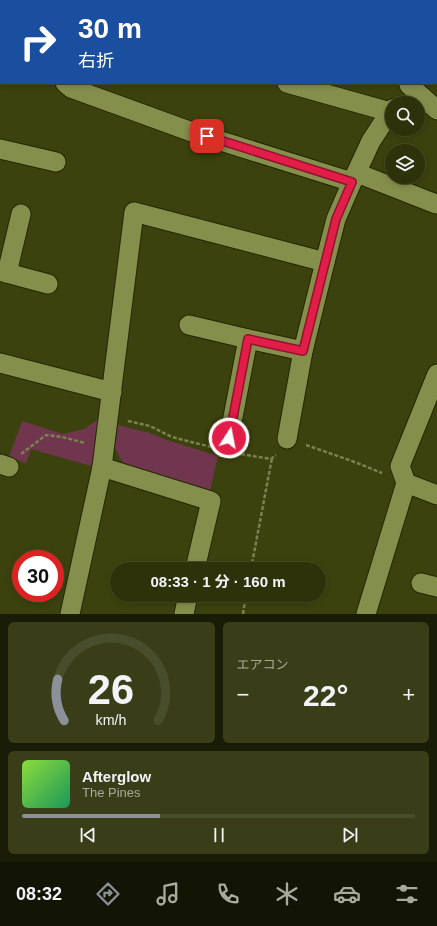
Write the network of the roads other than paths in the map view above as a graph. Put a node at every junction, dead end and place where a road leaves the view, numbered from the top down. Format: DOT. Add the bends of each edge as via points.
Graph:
graph roads {
  1 [pos="67,84"];
  2 [pos="291,84"];
  3 [pos="409,84"];
  4 [pos="401,96"];
  5 [pos="385,106"];
  6 [pos="437,110"];
  7 [pos="385,120"];
  8 [pos="0,150"];
  9 [pos="56,162"];
  10 [pos="354,178"];
  11 [pos="436,204"];
  12 [pos="21,214"];
  13 [pos="325,262"];
  14 [pos="3,272"];
  15 [pos="48,284"];
  16 [pos="189,325"];
  17 [pos="248,339"];
  18 [pos="303,351"];
  19 [pos="0,363"];
  20 [pos="437,374"];
  21 [pos="112,392"];
  22 [pos="287,439"];
  23 [pos="227,446"];
  24 [pos="103,458"];
  25 [pos="406,482"];
  26 [pos="437,494"];
  27 [pos="197,562"];
  28 [pos="187,602"];
  29 [pos="70,614"];
  30 [pos="184,614"];
  31 [pos="366,614"];
  1 -- 10 [label="street" via="71,88 192,132"];
  2 -- 5 [label="street"];
  3 -- 4 [label="street"];
  3 -- 6 [label="street"];
  7 -- 10 [label="street" via="371,141"];
  8 -- 9 [label="street"];
  10 -- 11 [label="street"];
  10 -- 13 [label="street" via="336,219"];
  12 -- 14 [label="street"];
  13 -- 18 [label="street"];
  13 -- 21 [label="street" via="134,212"];
  14 -- 15 [label="street"];
  16 -- 17 [label="street"];
  17 -- 18 [label="street"];
  17 -- 23 [label="street"];
  18 -- 22 [label="street"];
  19 -- 21 [label="street"];
  20 -- 25 [label="street" via="400,466"];
  21 -- 24 [label="street"];
  24 -- 27 [label="street" via="211,501"];
  24 -- 29 [label="street"];
  25 -- 26 [label="street"];
  25 -- 31 [label="street"];
  28 -- 30 [label="street"];
}
